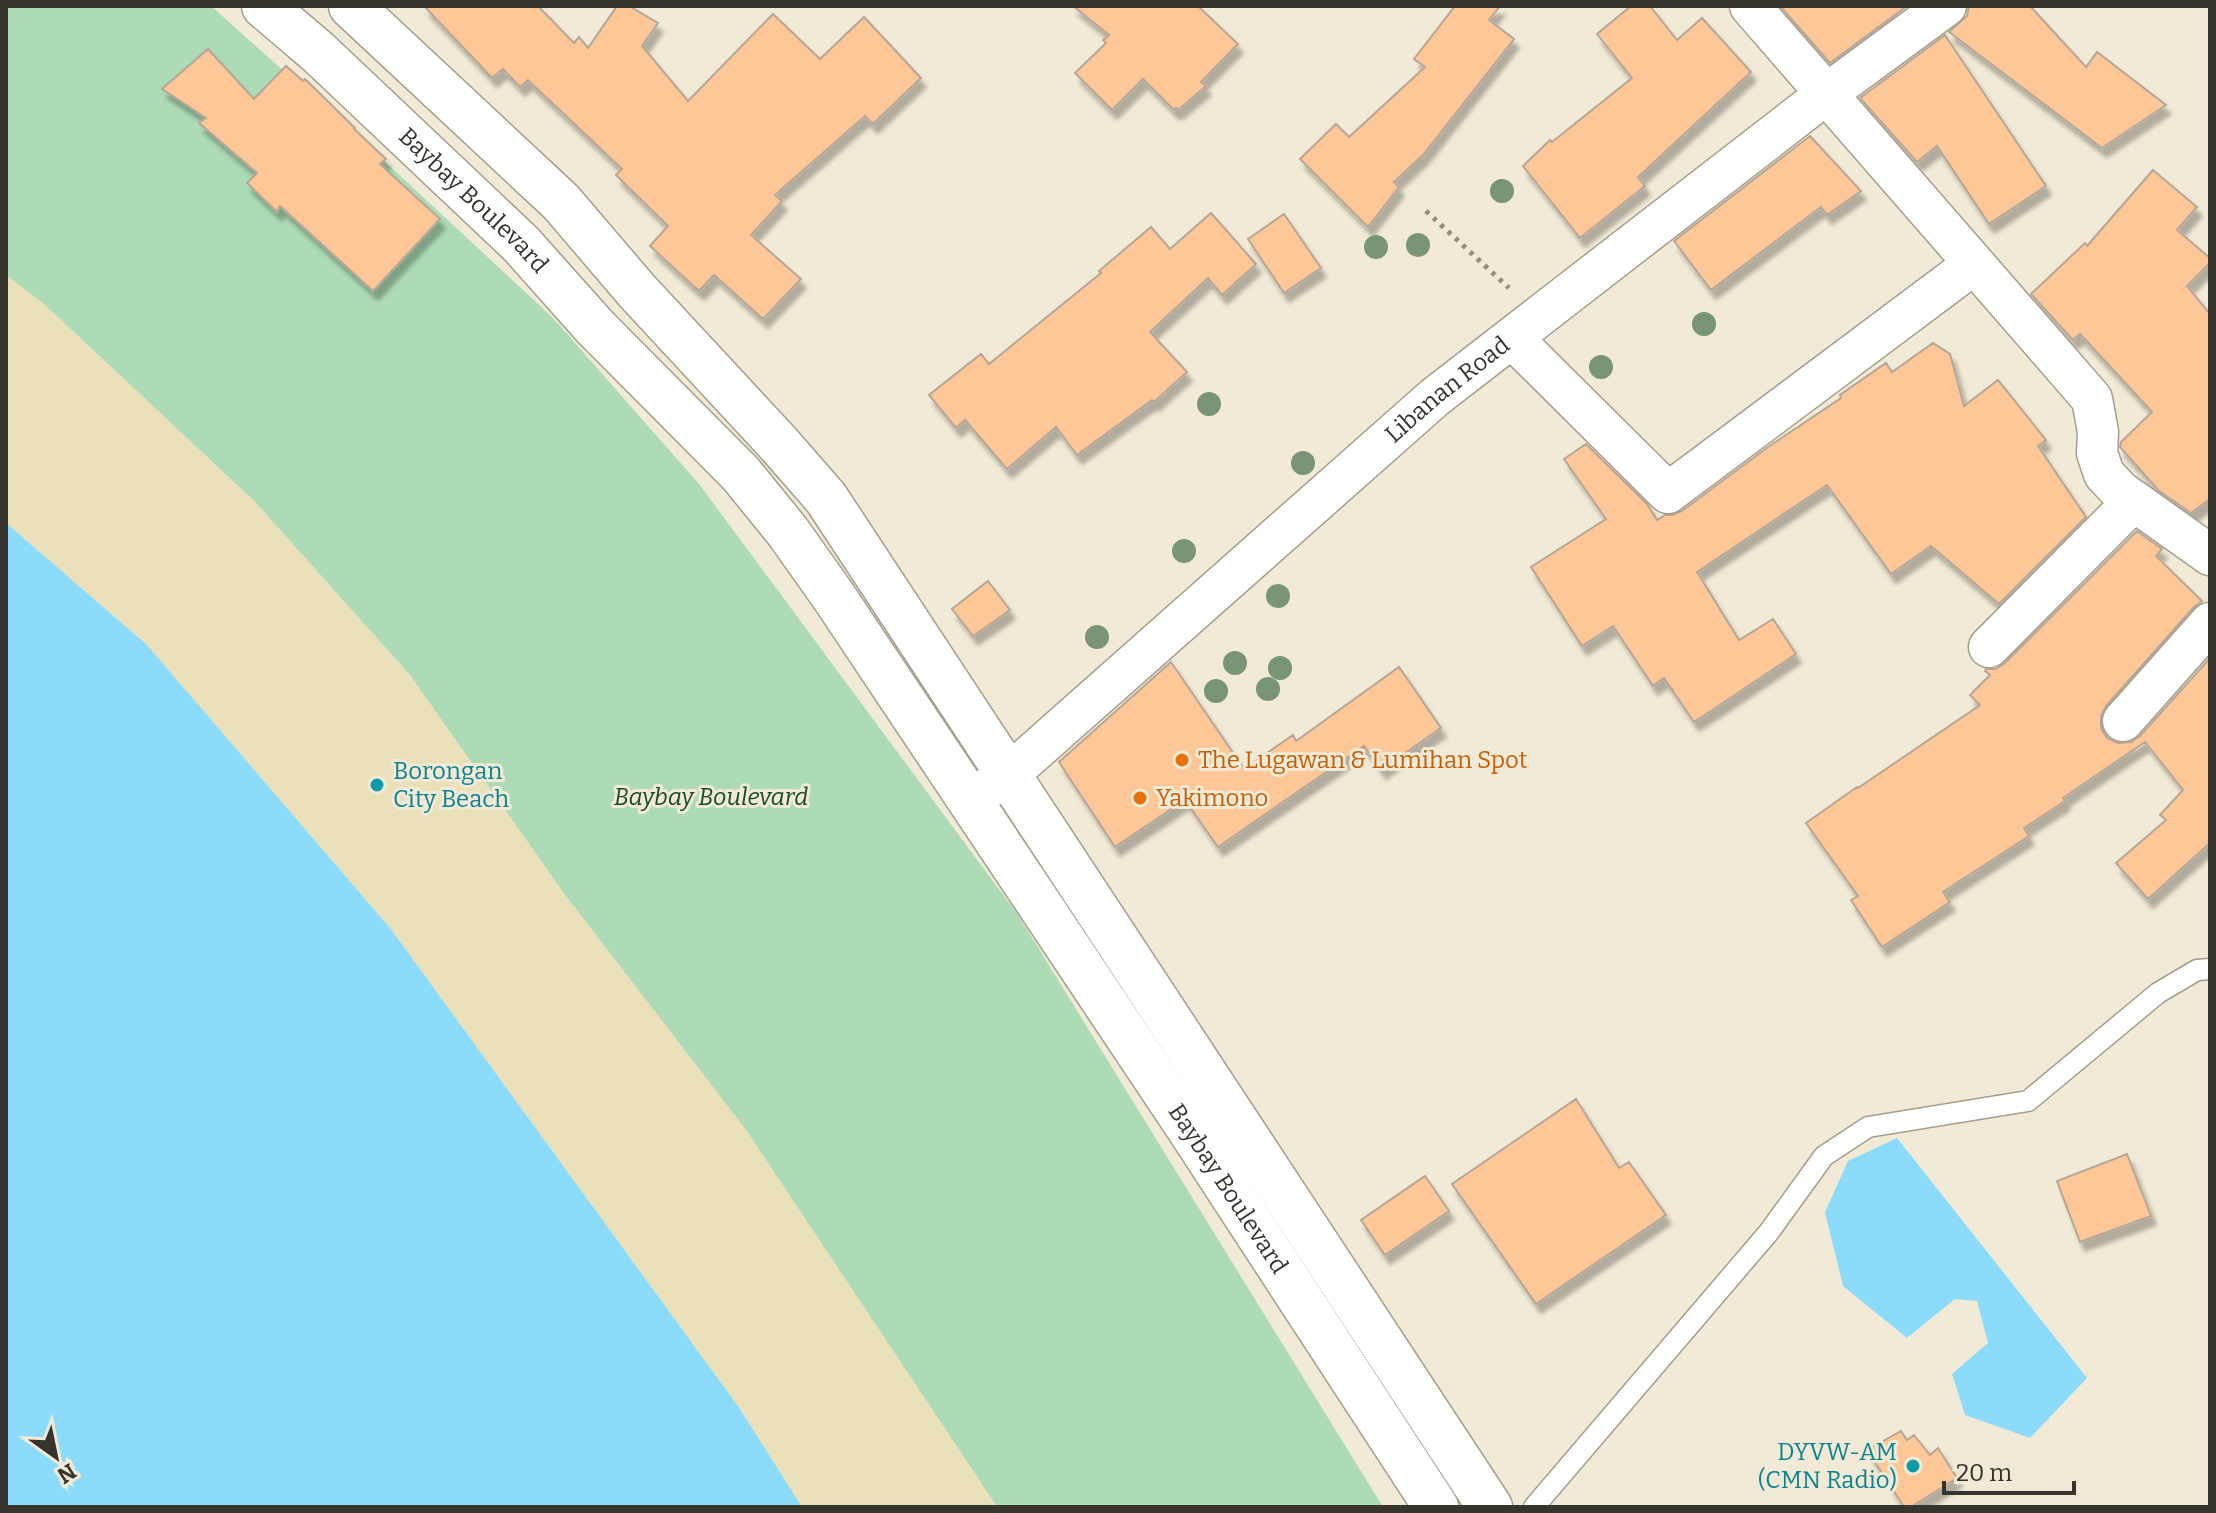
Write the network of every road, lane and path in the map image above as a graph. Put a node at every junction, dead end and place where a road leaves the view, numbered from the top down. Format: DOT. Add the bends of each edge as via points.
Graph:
graph roads {
  1 [pos="264,6"];
  2 [pos="351,6"];
  3 [pos="1750,6"];
  4 [pos="1946,6"];
  5 [pos="1825,95"];
  6 [pos="1426,211"];
  7 [pos="1974,264"];
  8 [pos="1525,327"];
  9 [pos="2134,501"];
  10 [pos="2210,555"];
  11 [pos="2210,623"];
  12 [pos="1989,647"];
  13 [pos="2123,721"];
  14 [pos="1008,775"];
  15 [pos="970,800"];
  16 [pos="2210,969"];
  17 [pos="1436,1507"];
  18 [pos="1490,1507"];
  19 [pos="1534,1507"];
  1 -- 15 [label="street, Baybay Boulevard" via="521,244 741,474 806,558"];
  2 -- 14 [label="street, Baybay Boulevard" via="561,202 826,498"];
  3 -- 5 [label="street"];
  4 -- 5 [label="street, Libanan Road"];
  5 -- 7 [label="street"];
  5 -- 8 [label="street, Libanan Road"];
  6 -- 8 [label="path"];
  7 -- 8 [label="street" via="1668,493"];
  7 -- 9 [label="street" via="2092,399 2104,474"];
  8 -- 14 [label="street, Libanan Road" via="1423,408"];
  9 -- 10 [label="street"];
  9 -- 12 [label="street"];
  11 -- 13 [label="street"];
  14 -- 15 [label="street, Libanan Road"];
  14 -- 18 [label="street, Baybay Boulevard"];
  15 -- 17 [label="street, Baybay Boulevard"];
  16 -- 19 [label="lane" via="2197,970 2158,993 2028,1101 1868,1127 1824,1156 1769,1232"];
}
